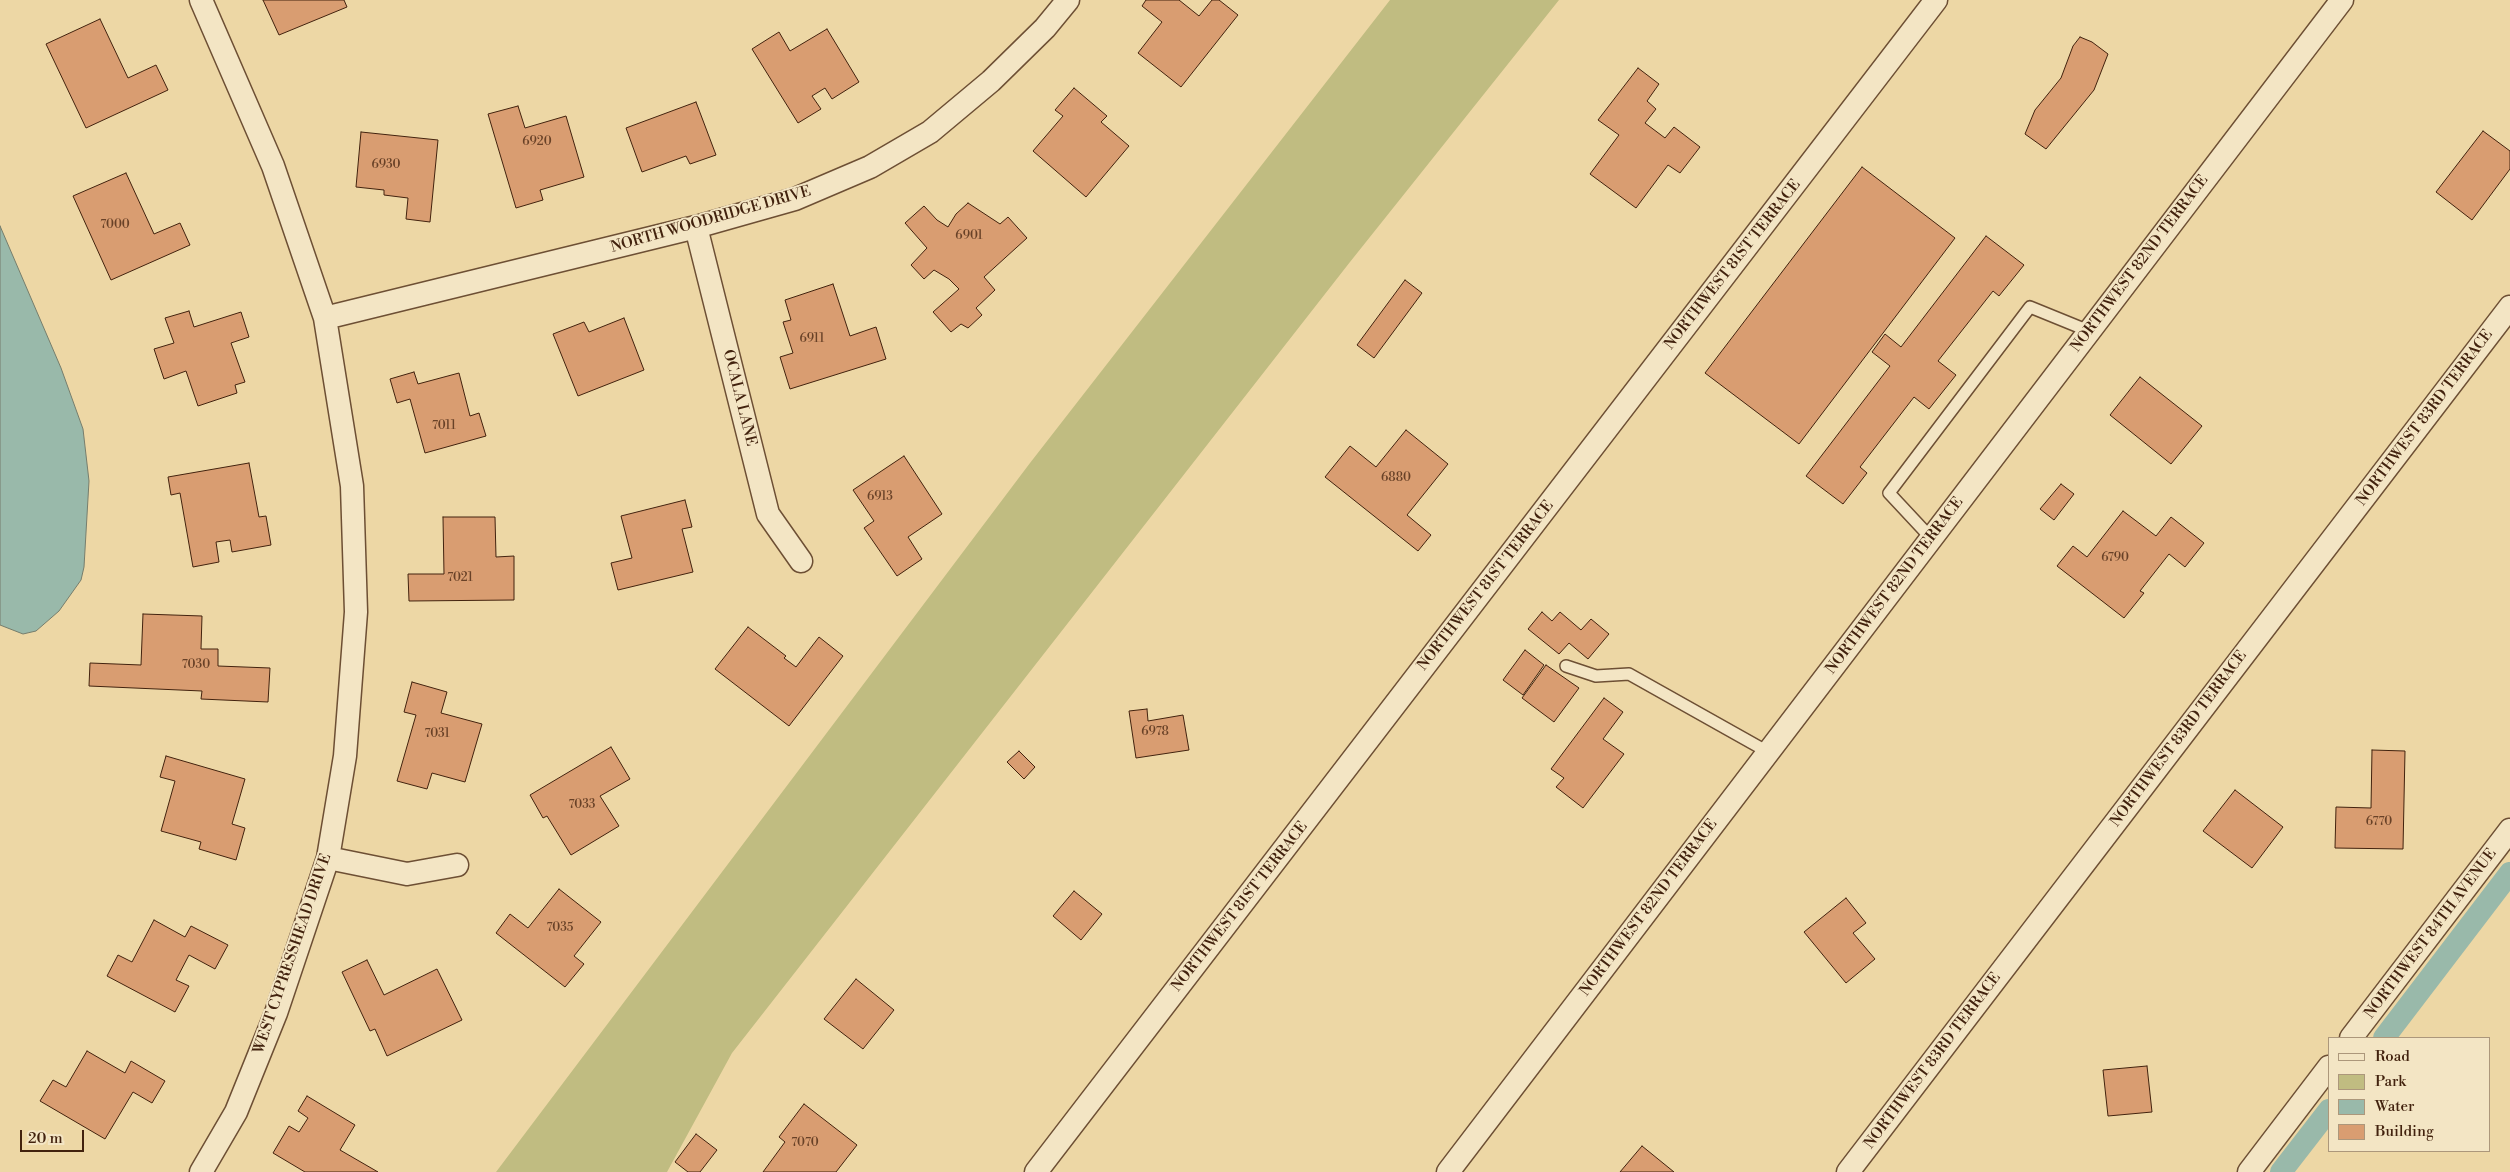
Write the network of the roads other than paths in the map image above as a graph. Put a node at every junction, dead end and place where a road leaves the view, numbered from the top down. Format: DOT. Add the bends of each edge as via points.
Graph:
graph roads {
  1 [pos="202,0"];
  2 [pos="1068,0"];
  3 [pos="1936,0"];
  4 [pos="2342,0"];
  5 [pos="696,227"];
  6 [pos="2510,306"];
  7 [pos="325,318"];
  8 [pos="2089,332"];
  9 [pos="1931,538"];
  10 [pos="800,561"];
  11 [pos="1566,666"];
  12 [pos="1768,752"];
  13 [pos="2510,830"];
  14 [pos="328,858"];
  15 [pos="457,865"];
  16 [pos="2352,1037"];
  17 [pos="2328,1068"];
  18 [pos="201,1172"];
  19 [pos="1036,1172"];
  20 [pos="1448,1172"];
  21 [pos="1848,1172"];
  22 [pos="2249,1172"];
  1 -- 7 [label="street, WEST CYPRESSHEAD DRIVE" via="273,166"];
  2 -- 5 [label="street, NORTH WOODRIDGE DRIVE" via="1045,28 991,81 930,132 870,167 795,199"];
  3 -- 19 [label="street, NORTHWEST 81ST TERRACE"];
  4 -- 8 [label="street, NORTHWEST 82ND TERRACE"];
  5 -- 7 [label="street, NORTH WOODRIDGE DRIVE"];
  5 -- 10 [label="street, OCALA LANE" via="768,514"];
  6 -- 21 [label="street, NORTHWEST 83RD TERRACE"];
  7 -- 14 [label="street, WEST CYPRESSHEAD DRIVE" via="352,486 356,612 345,756"];
  8 -- 9 [label="street, NORTHWEST 82ND TERRACE"];
  8 -- 9 [label="lane" via="2030,307 1889,493"];
  9 -- 12 [label="street, NORTHWEST 82ND TERRACE"];
  11 -- 12 [label="lane" via="1596,676 1629,674"];
  12 -- 20 [label="street, NORTHWEST 82ND TERRACE"];
  13 -- 16 [label="street, NORTHWEST 84TH AVENUE"];
  14 -- 15 [label="street" via="407,874"];
  14 -- 18 [label="street, WEST CYPRESSHEAD DRIVE" via="276,1013 236,1112"];
  17 -- 22 [label="street"];
}
